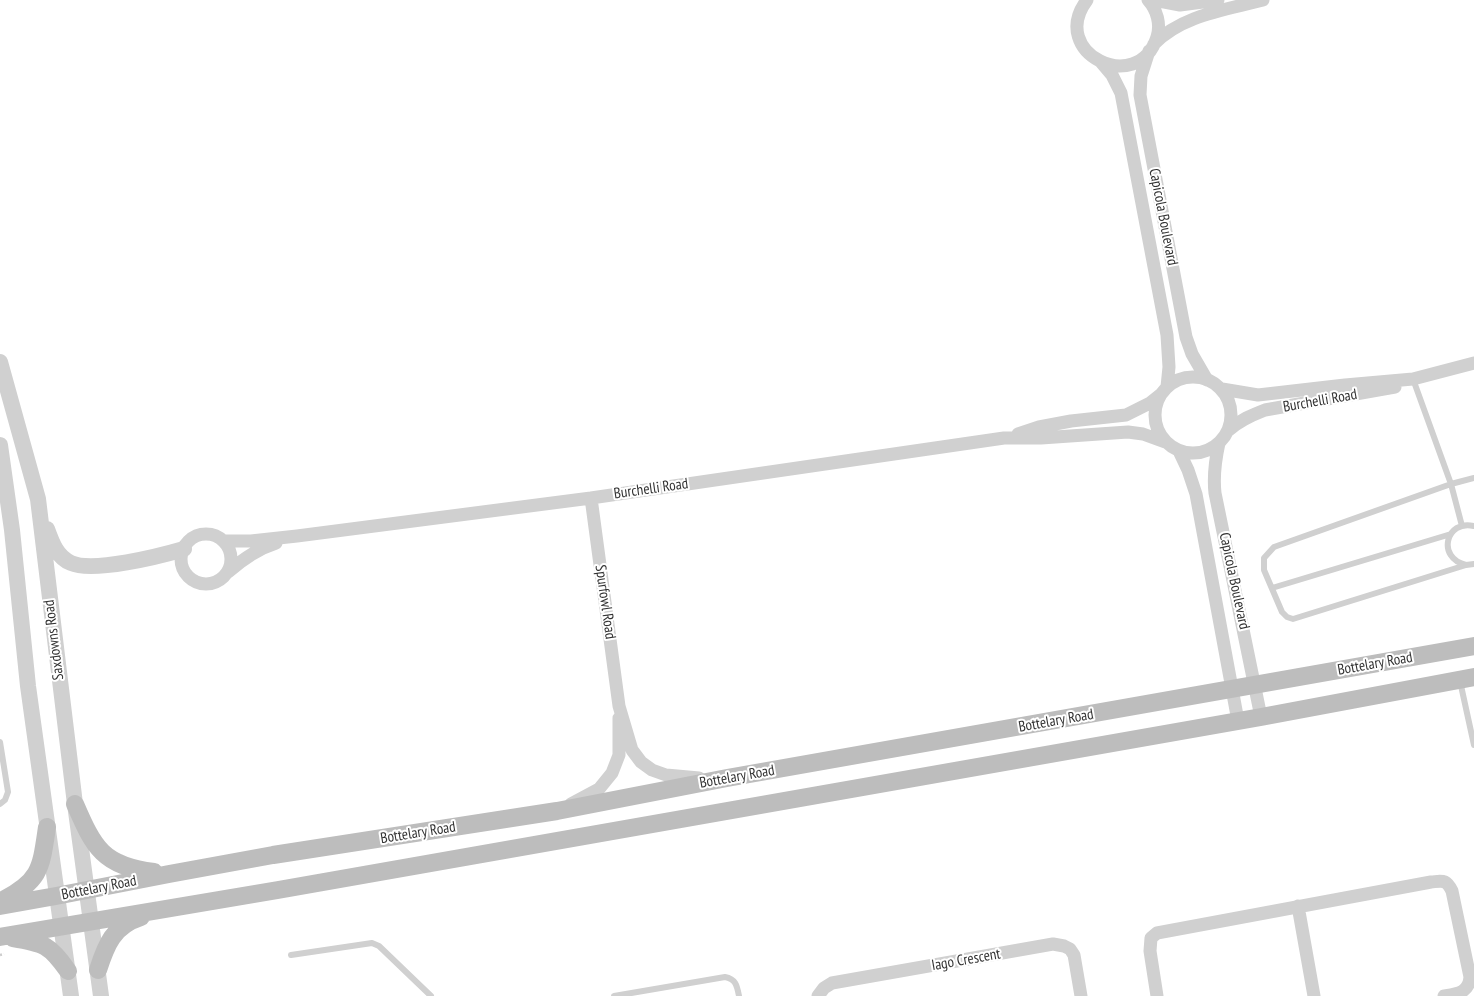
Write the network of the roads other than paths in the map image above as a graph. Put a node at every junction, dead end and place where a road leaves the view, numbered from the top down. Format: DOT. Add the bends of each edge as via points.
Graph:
graph roads {
  1 [pos="1087,0"];
  2 [pos="1148,0"];
  3 [pos="1154,0"];
  4 [pos="1218,0"];
  5 [pos="1263,0"];
  6 [pos="1152,48"];
  7 [pos="1101,62"];
  8 [pos="0,362"];
  9 [pos="1474,363"];
  10 [pos="1413,378"];
  11 [pos="1207,380"];
  12 [pos="1222,389"];
  13 [pos="1164,391"];
  14 [pos="1229,430"];
  15 [pos="1004,438"];
  16 [pos="1165,442"];
  17 [pos="1219,444"];
  18 [pos="0,445"];
  19 [pos="1179,451"];
  20 [pos="1474,478"];
  21 [pos="1451,484"];
  22 [pos="591,498"];
  23 [pos="38,499"];
  24 [pos="1462,526"];
  25 [pos="1474,526"];
  26 [pos="1451,534"];
  27 [pos="297,536"];
  28 [pos="223,541"];
  29 [pos="184,549"];
  30 [pos="1466,565"];
  31 [pos="1474,566"];
  32 [pos="228,572"];
  33 [pos="1272,588"];
  34 [pos="1474,646"];
  35 [pos="1467,679"];
  36 [pos="1255,685"];
  37 [pos="1232,690"];
  38 [pos="619,706"];
  39 [pos="1261,718"];
  40 [pos="1238,721"];
  41 [pos="0,742"];
  42 [pos="1474,745"];
  43 [pos="727,778"];
  44 [pos="0,804"];
  45 [pos="74,804"];
  46 [pos="557,812"];
  47 [pos="47,827"];
  48 [pos="169,874"];
  49 [pos="85,890"];
  50 [pos="56,896"];
  51 [pos="0,901"];
  52 [pos="0,906"];
  53 [pos="1298,906"];
  54 [pos="174,907"];
  55 [pos="90,922"];
  56 [pos="62,926"];
  57 [pos="2,945"];
  58 [pos="291,955"];
  59 [pos="98,970"];
  60 [pos="68,971"];
  61 [pos="71,996"];
  62 [pos="101,996"];
  63 [pos="431,996"];
  64 [pos="614,996"];
  65 [pos="739,996"];
  66 [pos="818,996"];
  67 [pos="1081,996"];
  68 [pos="1157,996"];
  69 [pos="1314,996"];
  70 [pos="1444,996"];
  1 -- 7 [label="street, Capicola Boulevard" via="1079,17 1079,35 1086,51"];
  2 -- 6 [label="street, Capicola Boulevard" via="1158,18 1157,35"];
  3 -- 4 [label="street" via="1180,5"];
  5 -- 6 [label="street" via="1186,22 1168,32"];
  6 -- 7 [label="street" via="1143,58 1127,65 1109,65"];
  6 -- 11 [label="street, Capicola Boulevard" via="1141,76 1140,95 1186,337 1192,354"];
  7 -- 13 [label="street, Capicola Boulevard" via="1121,92 1167,334 1169,367"];
  8 -- 23 [label="street, Saxdowns Road"];
  9 -- 10 [label="street, Burchelli Road"];
  10 -- 12 [label="street, Burchelli Road" via="1258,395"];
  10 -- 14 [label="street, Burchelli Road" via="1392,388 1266,410 1238,422"];
  10 -- 21 [label="lane"];
  11 -- 12 [label="street"];
  11 -- 13 [label="street" via="1199,377 1182,379"];
  12 -- 14 [label="street" via="1231,409"];
  13 -- 15 [label="street, Burchelli Road" via="1150,403 1126,415 1039,427"];
  13 -- 16 [label="street" via="1155,410 1155,419 1158,431"];
  14 -- 17 [label="street"];
  15 -- 16 [label="street, Burchelli Road" via="1128,432"];
  15 -- 22 [label="street, Burchelli Road"];
  16 -- 19 [label="street"];
  17 -- 19 [label="street" via="1196,453"];
  17 -- 36 [label="street, Capicola Boulevard" via="1215,462 1215,493"];
  18 -- 47 [label="street, Saxdowns Road"];
  19 -- 37 [label="street, Capicola Boulevard" via="1196,494"];
  20 -- 21 [label="lane"];
  21 -- 24 [label="lane"];
  21 -- 33 [label="lane" via="1274,547 1264,558 1264,570"];
  22 -- 27 [label="street, Burchelli Road"];
  22 -- 38 [label="street, Spurfowl Road"];
  23 -- 29 [label="street" via="52,543 60,555 72,564 96,566 157,557"];
  23 -- 45 [label="street, Saxdowns Road"];
  24 -- 25 [label="lane"];
  24 -- 26 [label="lane"];
  26 -- 30 [label="lane" via="1447,547 1449,554 1459,563"];
  26 -- 33 [label="lane"];
  27 -- 28 [label="street, Burchelli Road"];
  27 -- 32 [label="street, Burchelli Road" via="260,549 244,558"];
  28 -- 29 [label="street" via="217,536 202,535 188,542"];
  28 -- 32 [label="street" via="231,558"];
  29 -- 32 [label="street" via="182,565 188,576 199,582 215,582"];
  30 -- 31 [label="lane"];
  30 -- 33 [label="lane" via="1293,619 1282,612"];
  34 -- 36 [label="main road, Bottelary Road"];
  35 -- 39 [label="main road, Bottelary Road"];
  35 -- 42 [label="lane"];
  36 -- 37 [label="main road, Bottelary Road"];
  36 -- 39 [label="street, Capicola Boulevard"];
  37 -- 40 [label="street, Capicola Boulevard"];
  37 -- 43 [label="main road, Bottelary Road"];
  38 -- 43 [label="street, Spurfowl Road" via="632,750 641,762 652,770 686,778"];
  38 -- 46 [label="street, Spurfowl Road" via="619,755 612,773 599,789"];
  39 -- 40 [label="main road, Bottelary Road"];
  40 -- 54 [label="main road, Bottelary Road"];
  41 -- 44 [label="lane" via="8,792"];
  43 -- 46 [label="main road, Bottelary Road"];
  45 -- 48 [label="main road" via="88,834 109,859 122,866"];
  45 -- 49 [label="street, Saxdowns Road"];
  46 -- 48 [label="main road, Bottelary Road"];
  47 -- 50 [label="street, Saxdowns Road"];
  47 -- 51 [label="main road" via="42,858 30,883 14,895"];
  48 -- 49 [label="main road, Bottelary Road"];
  49 -- 50 [label="main road, Bottelary Road"];
  49 -- 55 [label="street, Saxdowns Road"];
  50 -- 52 [label="main road, Bottelary Road"];
  50 -- 56 [label="street, Saxdowns Road"];
  53 -- 68 [label="street" via="1157,933 1151,938 1150,951"];
  53 -- 69 [label="street"];
  53 -- 70 [label="street" via="1444,881 1452,891 1470,977 1470,985 1465,990"];
  54 -- 55 [label="main road, Bottelary Road"];
  54 -- 59 [label="main road" via="132,920 118,930 107,944"];
  55 -- 56 [label="main road, Bottelary Road"];
  55 -- 59 [label="street, Saxdowns Road"];
  56 -- 57 [label="main road, Bottelary Road"];
  56 -- 60 [label="street, Saxdowns Road"];
  57 -- 60 [label="main road" via="32,941 48,948"];
  58 -- 63 [label="lane" via="372,943 379,946"];
  59 -- 62 [label="street, Saxdowns Road"];
  60 -- 61 [label="street, Saxdowns Road"];
  64 -- 65 [label="lane" via="725,976 734,980"];
  66 -- 67 [label="street, Iago Crescent" via="832,983 1053,944 1064,946 1074,955"];
}
